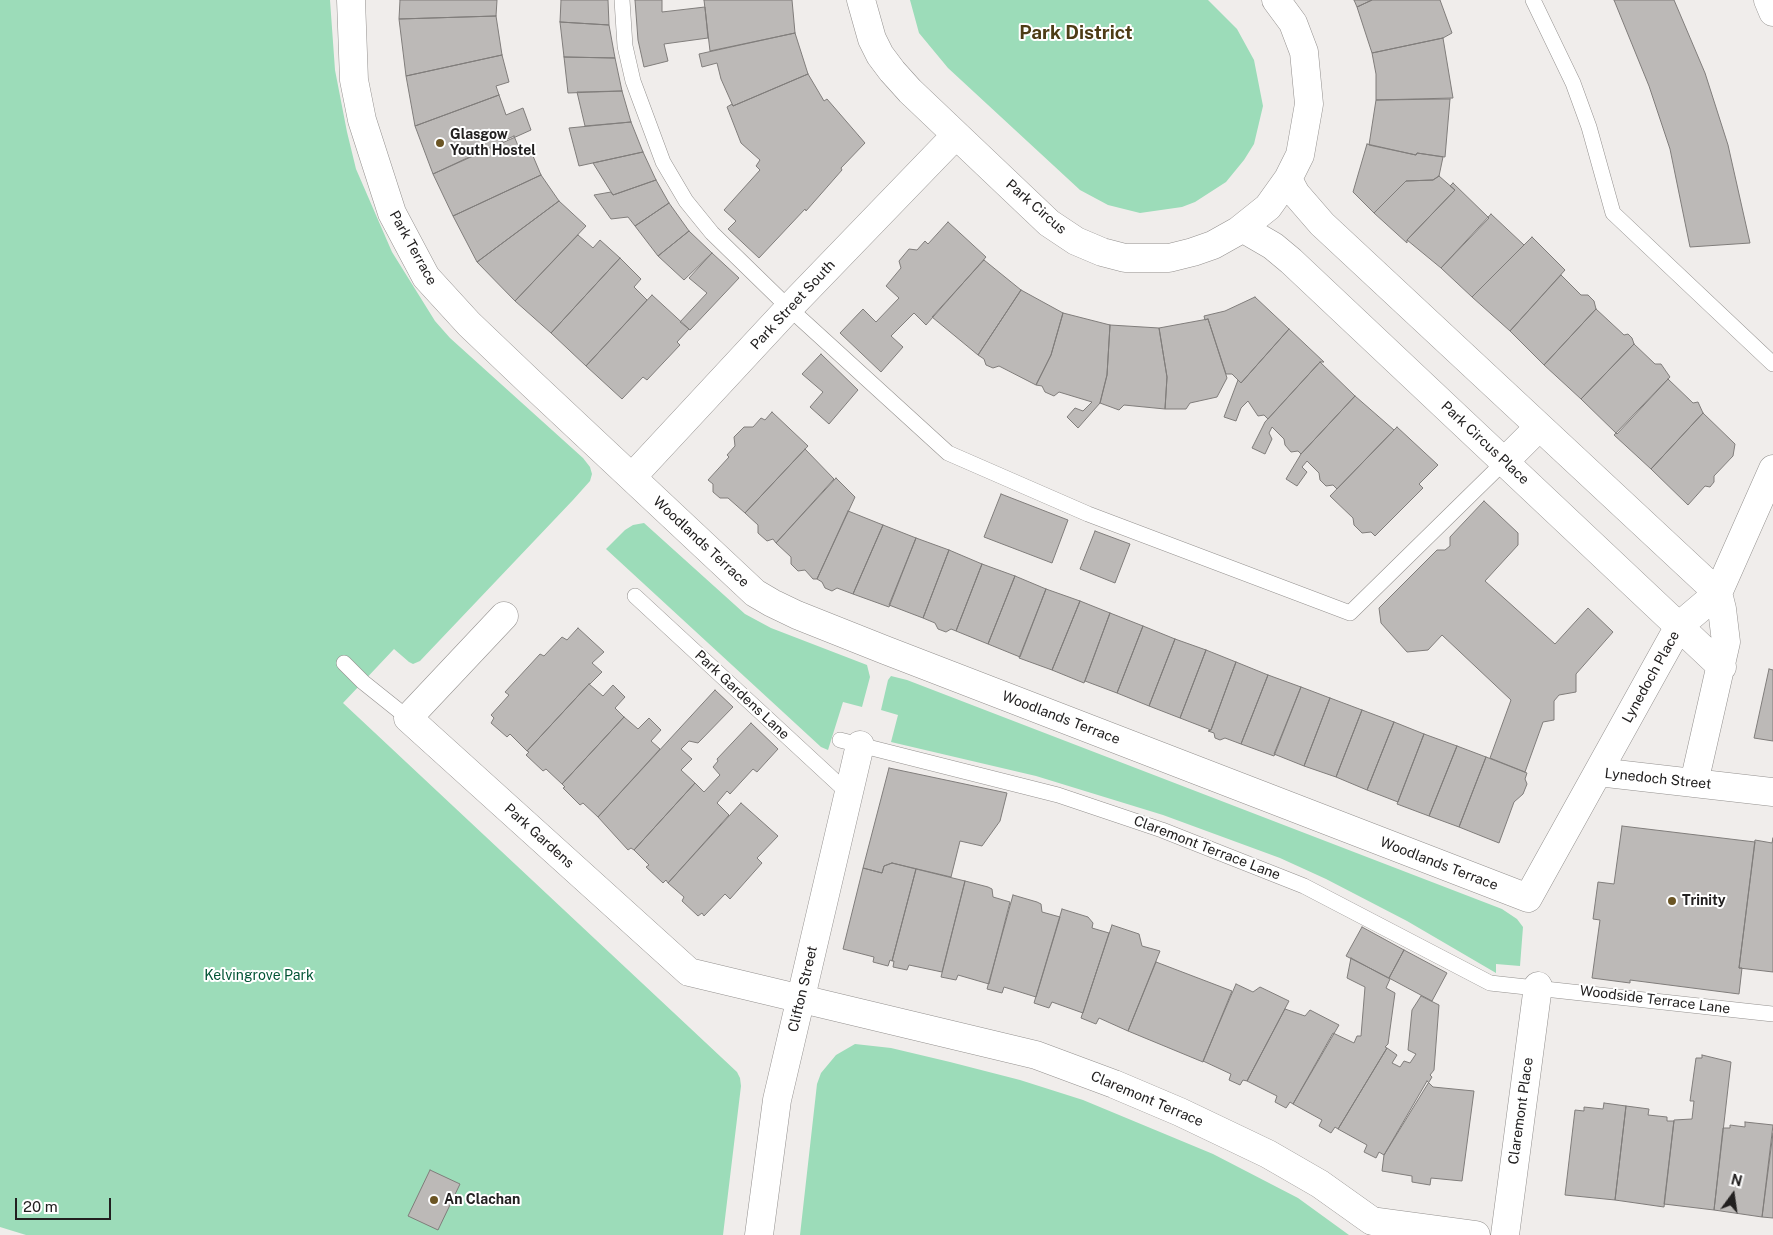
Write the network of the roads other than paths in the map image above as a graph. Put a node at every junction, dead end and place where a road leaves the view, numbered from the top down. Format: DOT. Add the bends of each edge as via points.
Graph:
graph roads {
  1 [pos="350,0"];
  2 [pos="622,0"];
  3 [pos="861,0"];
  4 [pos="1276,0"];
  5 [pos="1533,0"];
  6 [pos="1768,0"];
  7 [pos="1773,12"];
  8 [pos="956,135"];
  9 [pos="1288,179"];
  10 [pos="1242,228"];
  11 [pos="789,308"];
  12 [pos="1773,364"];
  13 [pos="1539,427"];
  14 [pos="1505,461"];
  15 [pos="1773,469"];
  16 [pos="632,477"];
  17 [pos="1718,593"];
  18 [pos="635,596"];
  19 [pos="504,616"];
  20 [pos="1679,626"];
  21 [pos="344,663"];
  22 [pos="1722,666"];
  23 [pos="408,718"];
  24 [pos="850,743"];
  25 [pos="1598,772"];
  26 [pos="1694,783"];
  27 [pos="1773,792"];
  28 [pos="848,793"];
  29 [pos="1528,898"];
  30 [pos="1538,986"];
  31 [pos="801,997"];
  32 [pos="1773,1014"];
  33 [pos="759,1235"];
  34 [pos="1476,1235"];
  35 [pos="1505,1235"];
  1 -- 16 [label="street, Park Terrace" via="354,80 362,120 392,213 426,277 469,324"];
  2 -- 11 [label="lane" via="625,46 633,81 663,162 686,201 712,232"];
  3 -- 8 [label="street, Park Circus" via="866,23 880,55 910,91"];
  4 -- 9 [label="street, Park Circus" via="1293,23 1304,52 1309,104 1300,155"];
  5 -- 12 [label="lane" via="1573,83 1613,213"];
  6 -- 7 [label="street"];
  8 -- 10 [label="street, Park Circus" via="1049,223 1076,241 1102,252 1125,258 1170,258 1213,245"];
  8 -- 11 [label="street, Park Street South"];
  9 -- 10 [label="street, Park Circus" via="1268,207"];
  9 -- 13 [label="street" via="1296,194 1322,224"];
  10 -- 14 [label="street, Park Circus Place" via="1291,261"];
  11 -- 14 [label="lane" via="948,453 1088,514 1350,613"];
  11 -- 16 [label="street, Park Street South"];
  13 -- 14 [label="street"];
  13 -- 17 [label="street"];
  14 -- 20 [label="street, Park Circus Place"];
  15 -- 17 [label="street, Lynedoch Place"];
  16 -- 29 [label="street, Woodlands Terrace" via="755,593 790,612"];
  17 -- 20 [label="street, Lynedoch Place"];
  17 -- 22 [label="street" via="1726,642"];
  18 -- 28 [label="lane, Park Gardens Lane"];
  19 -- 23 [label="street"];
  20 -- 22 [label="street, Park Circus Place"];
  20 -- 25 [label="street, Lynedoch Place"];
  21 -- 23 [label="lane"];
  22 -- 26 [label="street"];
  23 -- 31 [label="street, Park Gardens" via="689,972"];
  24 -- 28 [label="street, Clifton Street"];
  24 -- 30 [label="lane, Claremont Terrace Lane" via="1058,795 1137,821 1304,886 1490,983"];
  25 -- 26 [label="street, Lynedoch Street"];
  25 -- 29 [label="street, Lynedoch Street"];
  26 -- 27 [label="street, Lynedoch Street"];
  28 -- 31 [label="street, Clifton Street"];
  30 -- 32 [label="lane, Woodside Terrace Lane"];
  30 -- 35 [label="street, Claremont Place"];
  31 -- 33 [label="street, Clifton Street" via="776,1100"];
  31 -- 34 [label="street, Claremont Terrace" via="1036,1056 1172,1108 1268,1154 1320,1184 1372,1221"];
}
